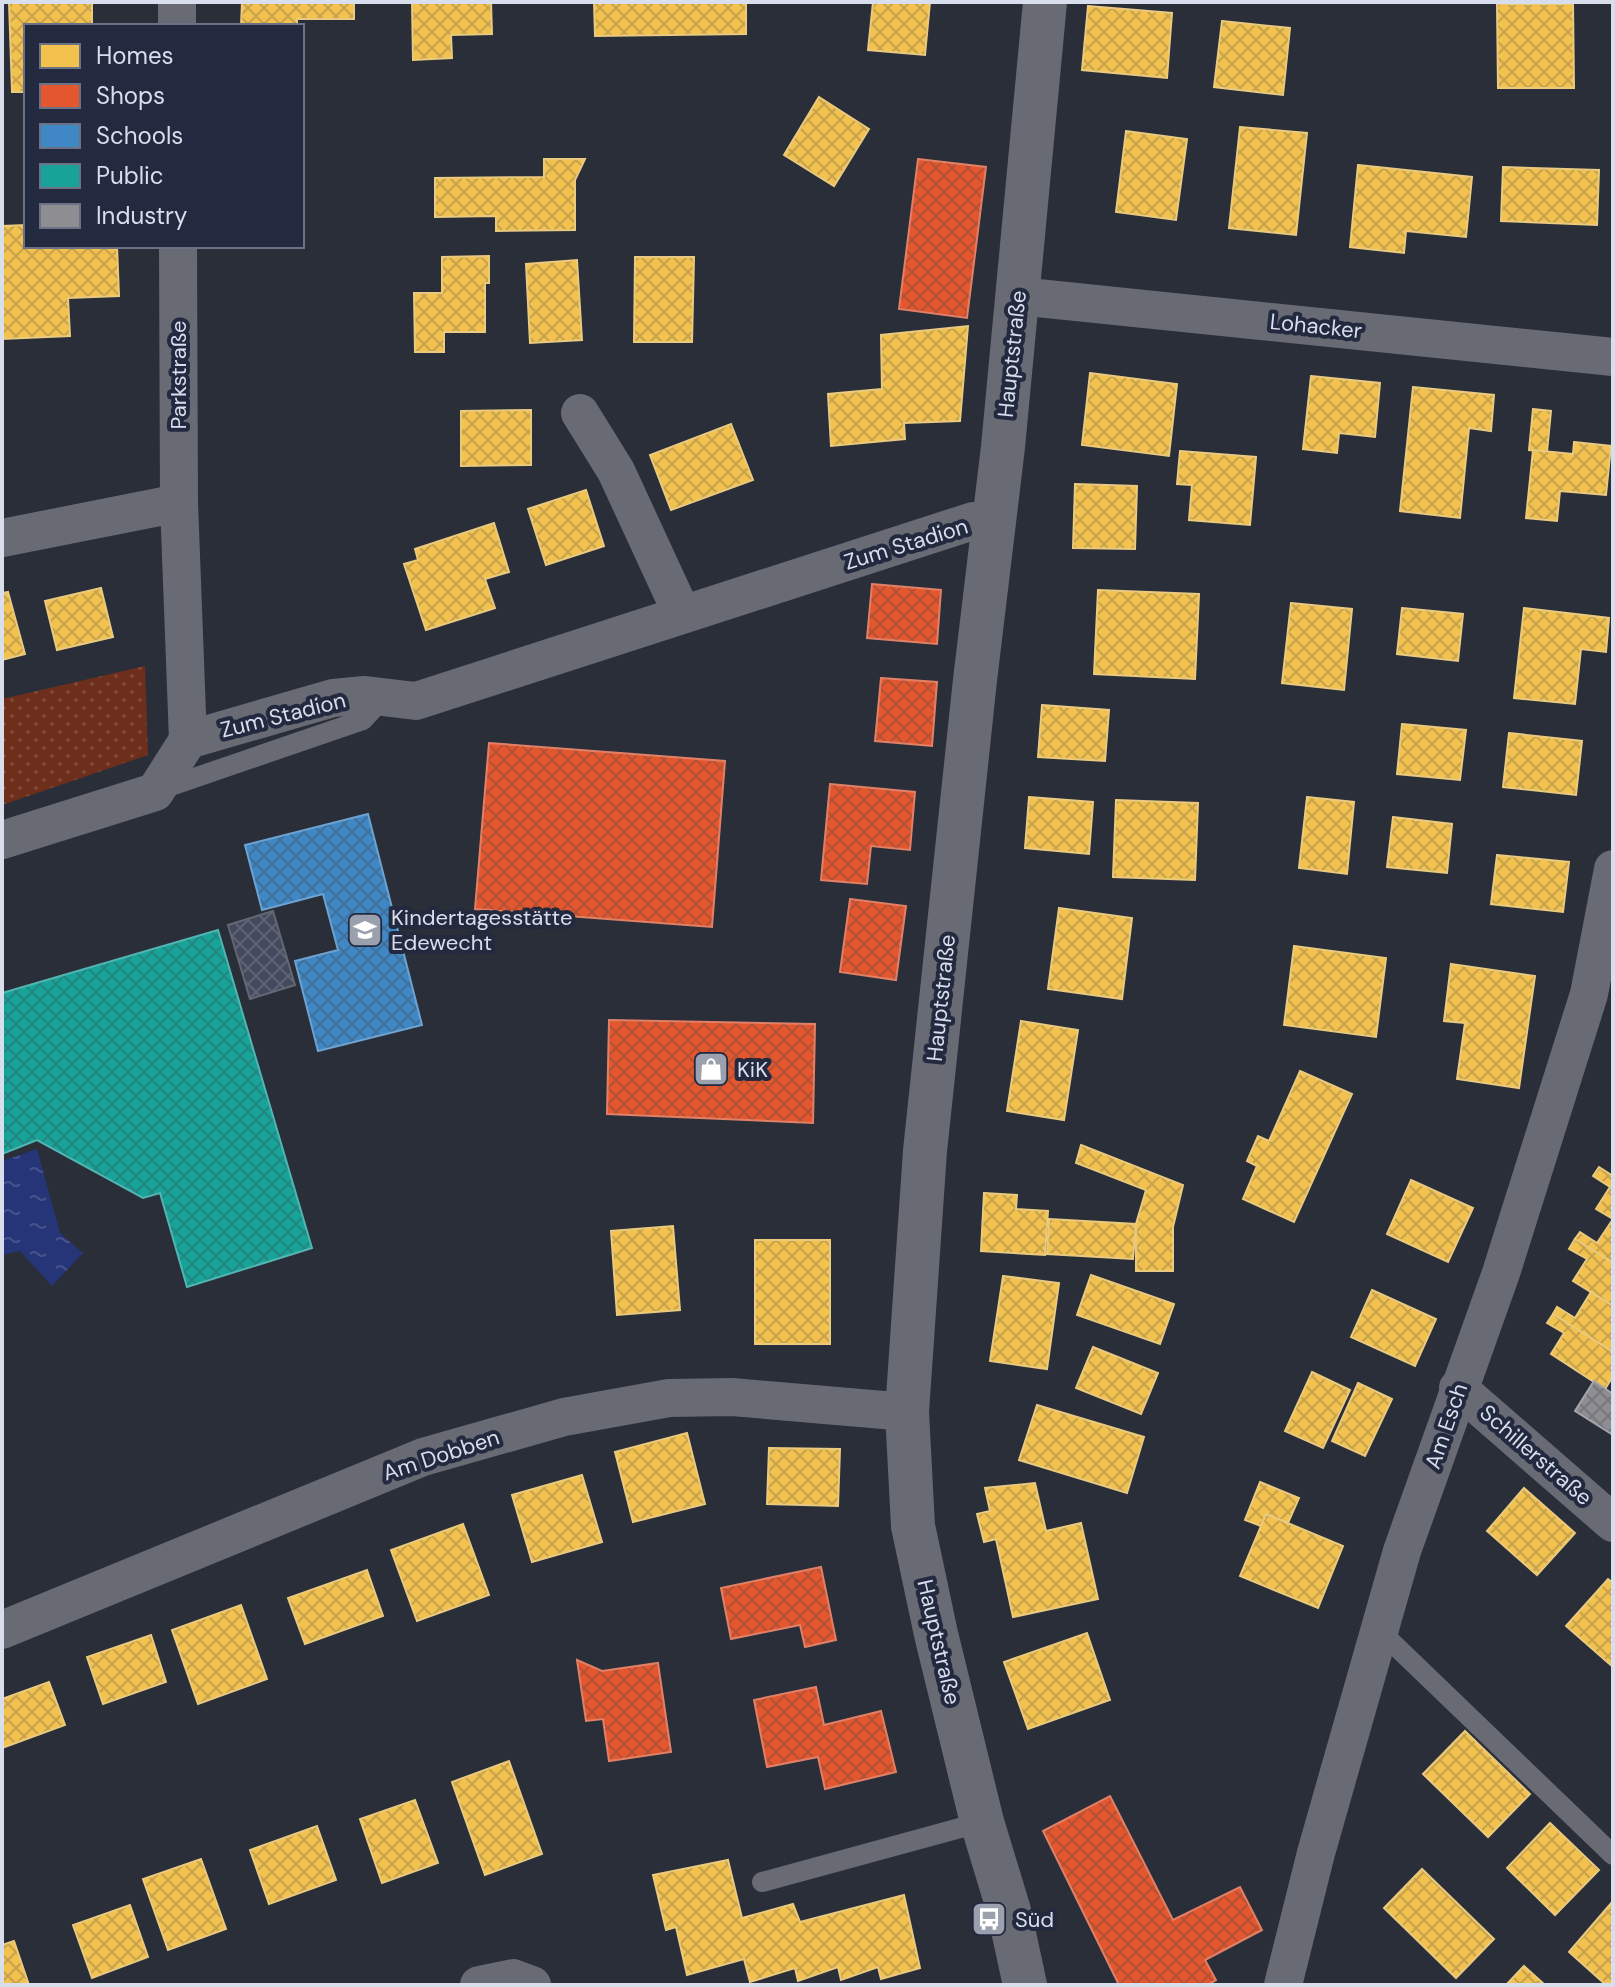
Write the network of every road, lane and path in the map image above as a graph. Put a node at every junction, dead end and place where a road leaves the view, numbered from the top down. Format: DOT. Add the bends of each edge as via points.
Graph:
graph roads {
  1 [pos="177,2"];
  2 [pos="1045,2"];
  3 [pos="177,24"];
  4 [pos="178,248"];
  5 [pos="1018,296"];
  6 [pos="1613,357"];
  7 [pos="580,413"];
  8 [pos="179,503"];
  9 [pos="994,524"];
  10 [pos="2,538"];
  11 [pos="682,614"];
  12 [pos="384,697"];
  13 [pos="188,740"];
  14 [pos="155,792"];
  15 [pos="2,840"];
  16 [pos="1613,869"];
  17 [pos="1601,998"];
  18 [pos="1458,1388"];
  19 [pos="907,1412"];
  20 [pos="1613,1523"];
  21 [pos="2,1630"];
  22 [pos="1380,1631"];
  23 [pos="982,1822"];
  24 [pos="1613,1855"];
  25 [pos="762,1882"];
  26 [pos="479,1985"];
  27 [pos="532,1985"];
  28 [pos="1025,1985"];
  29 [pos="1283,1985"];
  1 -- 3 [label="street"];
  2 -- 5 [label="main road, Hauptstraße"];
  4 -- 8 [label="street, Parkstraße"];
  5 -- 6 [label="street, Lohacker"];
  5 -- 9 [label="main road, Hauptstraße"];
  7 -- 11 [label="street" via="616,471"];
  8 -- 10 [label="street"];
  8 -- 13 [label="street, Parkstraße"];
  9 -- 11 [label="street, Zum Stadion" via="973,521"];
  9 -- 19 [label="main road, Hauptstraße" via="925,1151"];
  11 -- 12 [label="street, Zum Stadion" via="416,701"];
  12 -- 13 [label="street, Zum Stadion" via="333,698"];
  12 -- 14 [label="lane" via="363,720"];
  13 -- 14 [label="street"];
  14 -- 15 [label="street"];
  16 -- 17 [label="street, Am Esch"];
  17 -- 18 [label="street, Am Esch"];
  18 -- 20 [label="street, Schillerstraße"];
  18 -- 22 [label="street, Am Esch"];
  19 -- 21 [label="street, Am Dobben" via="732,1397 669,1398 564,1417 423,1457"];
  19 -- 23 [label="main road, Hauptstraße" via="913,1526"];
  22 -- 24 [label="lane"];
  22 -- 29 [label="street, Am Esch"];
  23 -- 25 [label="lane"];
  23 -- 28 [label="main road, Hauptstraße"];
  26 -- 27 [label="street" via="513,1978"];
}
